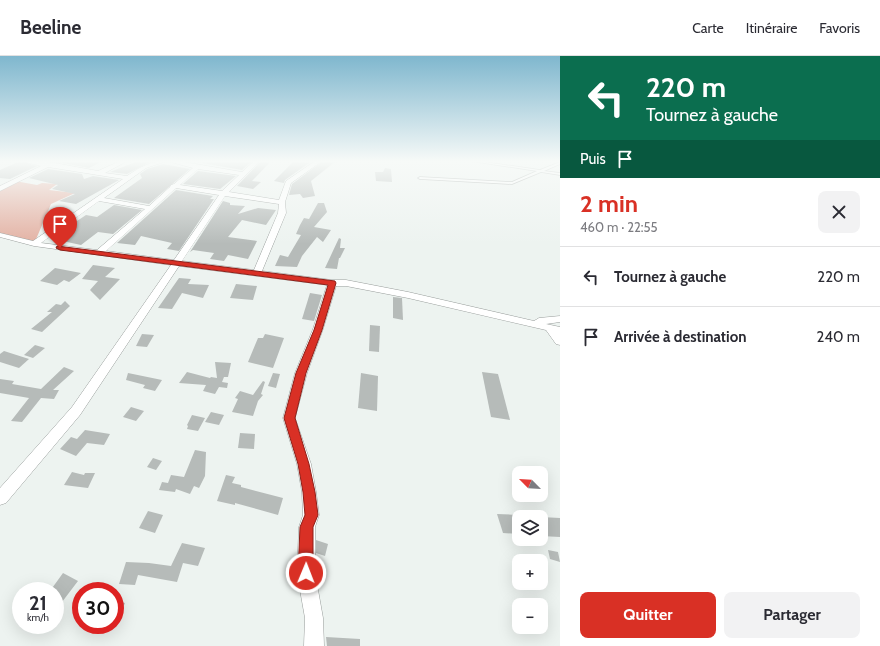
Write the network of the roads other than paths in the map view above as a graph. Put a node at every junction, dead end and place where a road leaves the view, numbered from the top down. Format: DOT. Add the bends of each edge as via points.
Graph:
graph roads {
  1 [pos="112,189"];
  2 [pos="170,189"];
  3 [pos="189,189"];
  4 [pos="228,189"];
  5 [pos="286,189"];
  6 [pos="223,194"];
  7 [pos="98,199"];
  8 [pos="282,202"];
  9 [pos="149,208"];
  10 [pos="0,235"];
  11 [pos="34,244"];
  12 [pos="99,253"];
  13 [pos="175,263"];
  14 [pos="257,273"];
  15 [pos="332,283"];
  16 [pos="560,319"];
  17 [pos="529,322"];
  18 [pos="549,327"];
  19 [pos="560,330"];
  20 [pos="560,341"];
  21 [pos="1,498"];
  22 [pos="314,646"];
  1 -- 7 [label="street"];
  2 -- 9 [label="street"];
  3 -- 6 [label="street"];
  4 -- 6 [label="street"];
  5 -- 8 [label="street"];
  6 -- 8 [label="street"];
  6 -- 13 [label="street"];
  7 -- 9 [label="street"];
  7 -- 11 [label="street"];
  8 -- 14 [label="street" via="282,213"];
  9 -- 12 [label="street"];
  10 -- 11 [label="street"];
  11 -- 12 [label="street"];
  12 -- 13 [label="street"];
  13 -- 14 [label="street"];
  13 -- 21 [label="street" via="76,411"];
  14 -- 15 [label="street"];
  15 -- 17 [label="street" via="346,282"];
  15 -- 22 [label="street" via="318,330 301,373 289,418 304,464 309,492 311,515 306,527 306,573 314,618"];
  16 -- 17 [label="street"];
  17 -- 18 [label="street"];
  18 -- 19 [label="street"];
  18 -- 20 [label="street"];
}
